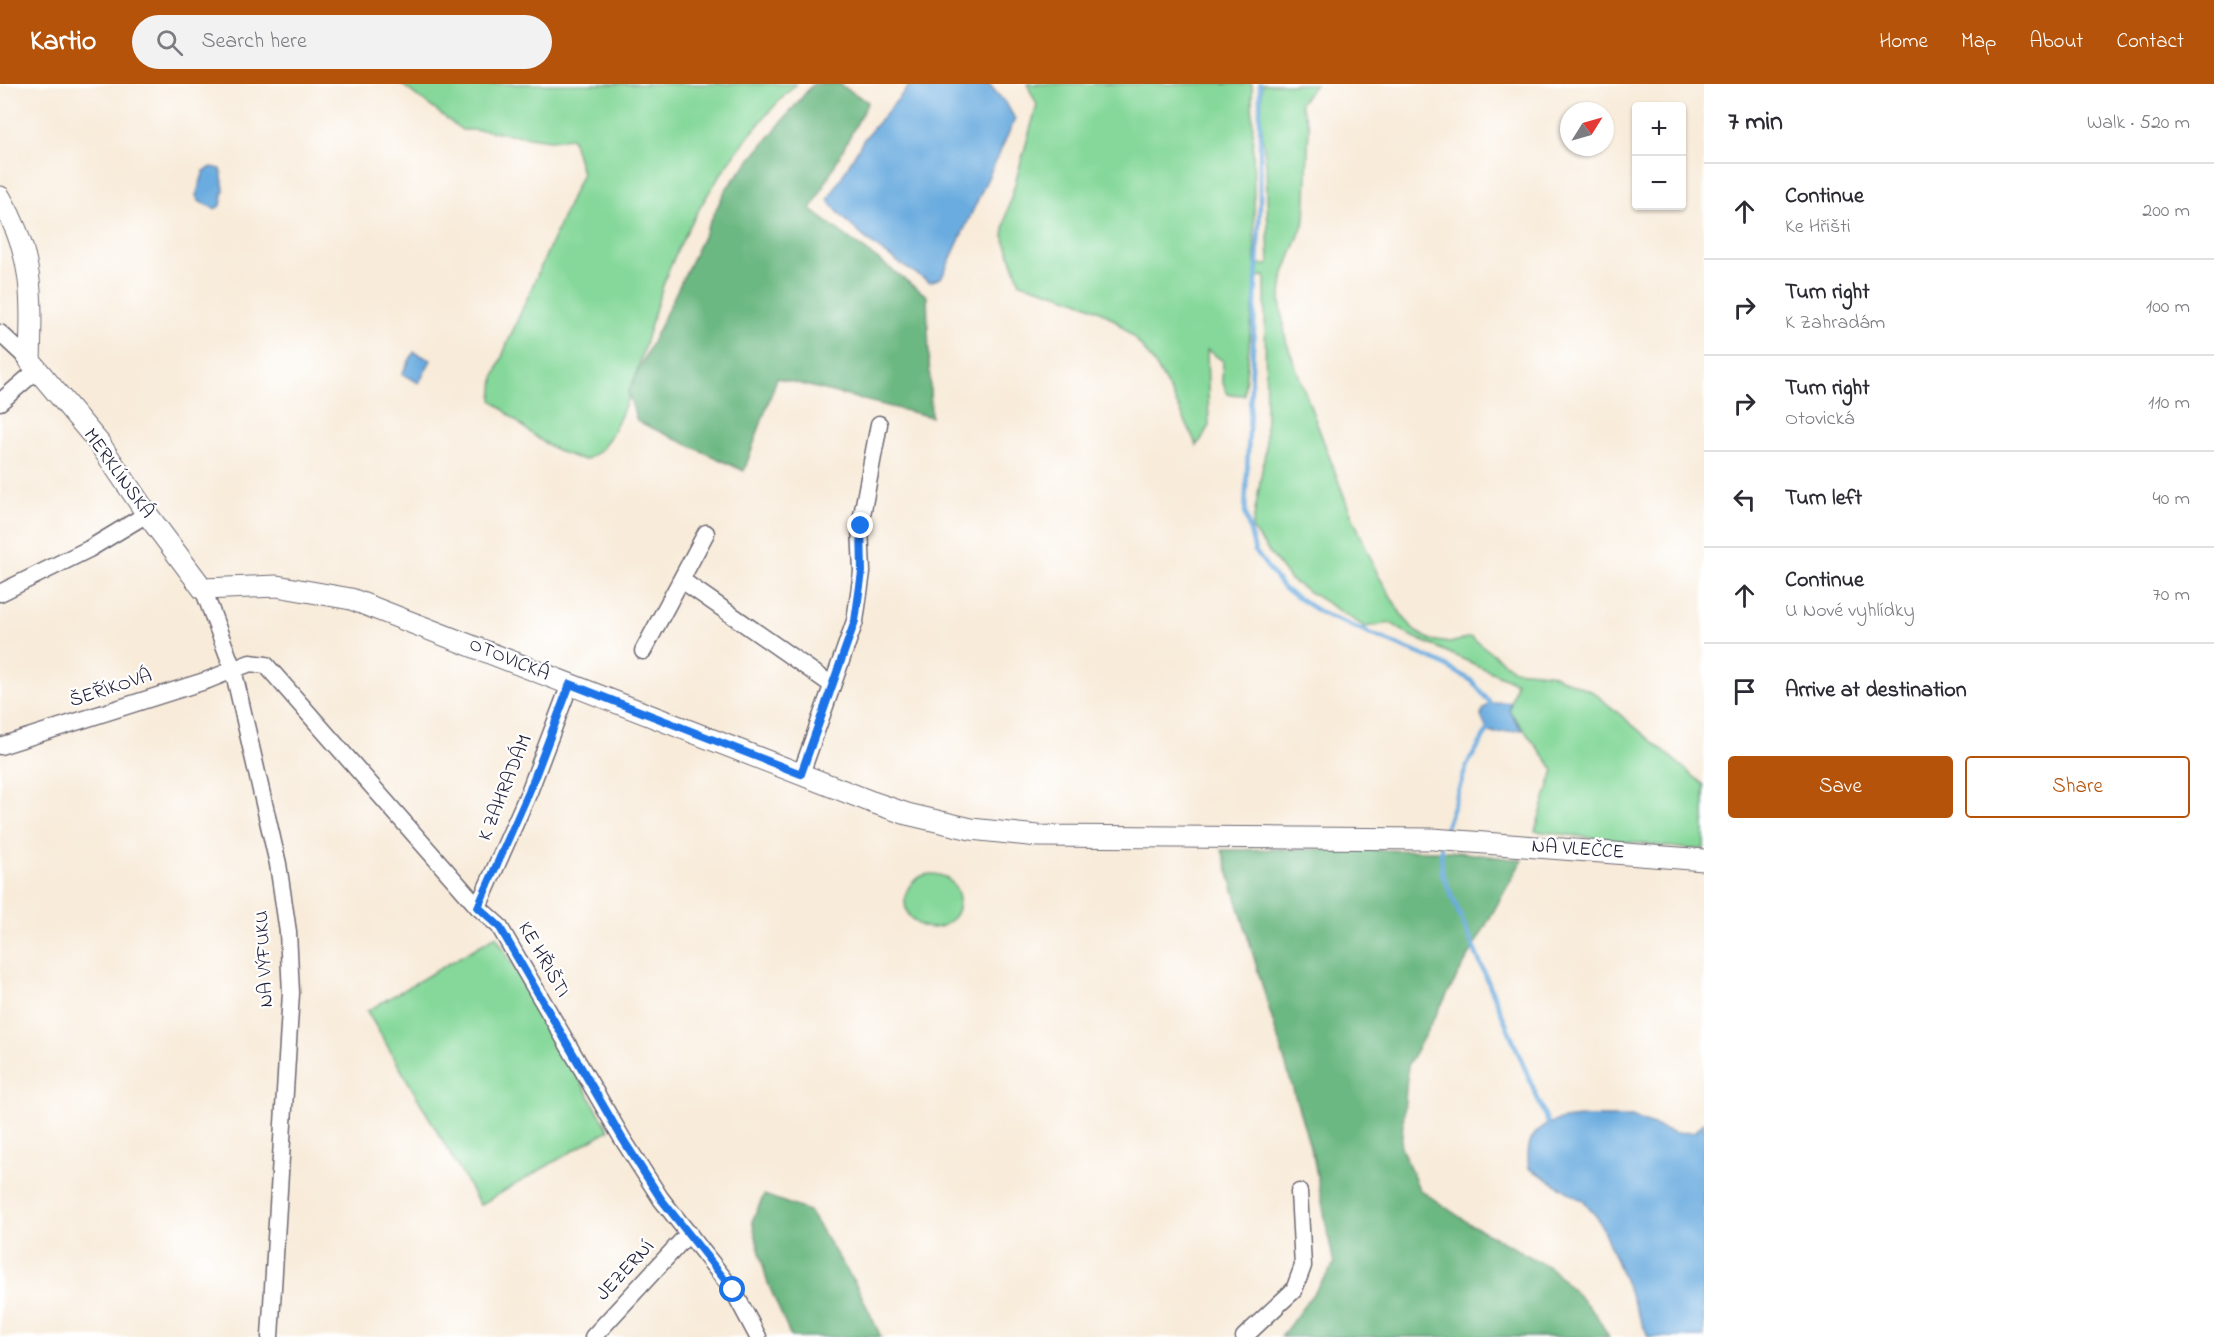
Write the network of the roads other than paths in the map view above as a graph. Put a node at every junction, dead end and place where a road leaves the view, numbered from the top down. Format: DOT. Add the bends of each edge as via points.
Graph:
graph roads {
  1 [pos="0,198"];
  2 [pos="0,333"];
  3 [pos="34,365"];
  4 [pos="0,402"];
  5 [pos="879,424"];
  6 [pos="147,514"];
  7 [pos="706,533"];
  8 [pos="683,580"];
  9 [pos="203,589"];
  10 [pos="1,595"];
  11 [pos="643,651"];
  12 [pos="233,669"];
  13 [pos="570,684"];
  14 [pos="832,685"];
  15 [pos="0,746"];
  16 [pos="801,774"];
  17 [pos="872,802"];
  18 [pos="1704,860"];
  19 [pos="478,907"];
  20 [pos="1299,1192"];
  21 [pos="689,1233"];
  22 [pos="270,1337"];
  23 [pos="593,1337"];
  24 [pos="758,1337"];
  25 [pos="1244,1337"];
  1 -- 3 [label="street" via="24,246 32,290"];
  2 -- 3 [label="street, MERKLÍNSKÁ"];
  3 -- 4 [label="street"];
  3 -- 6 [label="street, MERKLÍNSKÁ" via="99,443"];
  5 -- 14 [label="street" via="861,526 862,572 855,621"];
  6 -- 9 [label="street, MERKLÍNSKÁ"];
  6 -- 10 [label="street"];
  7 -- 8 [label="street"];
  8 -- 11 [label="street"];
  8 -- 14 [label="street"];
  9 -- 12 [label="street, NA VÝFUKU"];
  9 -- 13 [label="street, OTOVICKÁ" via="277,586 351,599"];
  12 -- 15 [label="street, ŠEŘÍKOVÁ"];
  12 -- 19 [label="street, KE HŘIŠTI" via="250,663 266,665"];
  12 -- 22 [label="street, NA VÝFUKU" via="278,864 288,932 291,993"];
  13 -- 16 [label="street, OTOVICKÁ"];
  13 -- 19 [label="street, K ZAHRADÁM" via="529,792"];
  14 -- 16 [label="street"];
  16 -- 17 [label="street, OTOVICKÁ"];
  17 -- 18 [label="street, NA VLEČCE" via="971,830 1038,836 1451,840"];
  19 -- 21 [label="street, KE HŘIŠTI" via="499,926 622,1138 661,1199"];
  20 -- 25 [label="street" via="1303,1266 1294,1290"];
  21 -- 23 [label="street, JEZERNÍ"];
  21 -- 24 [label="street, KE HŘIŠTI" via="733,1290"];
}
